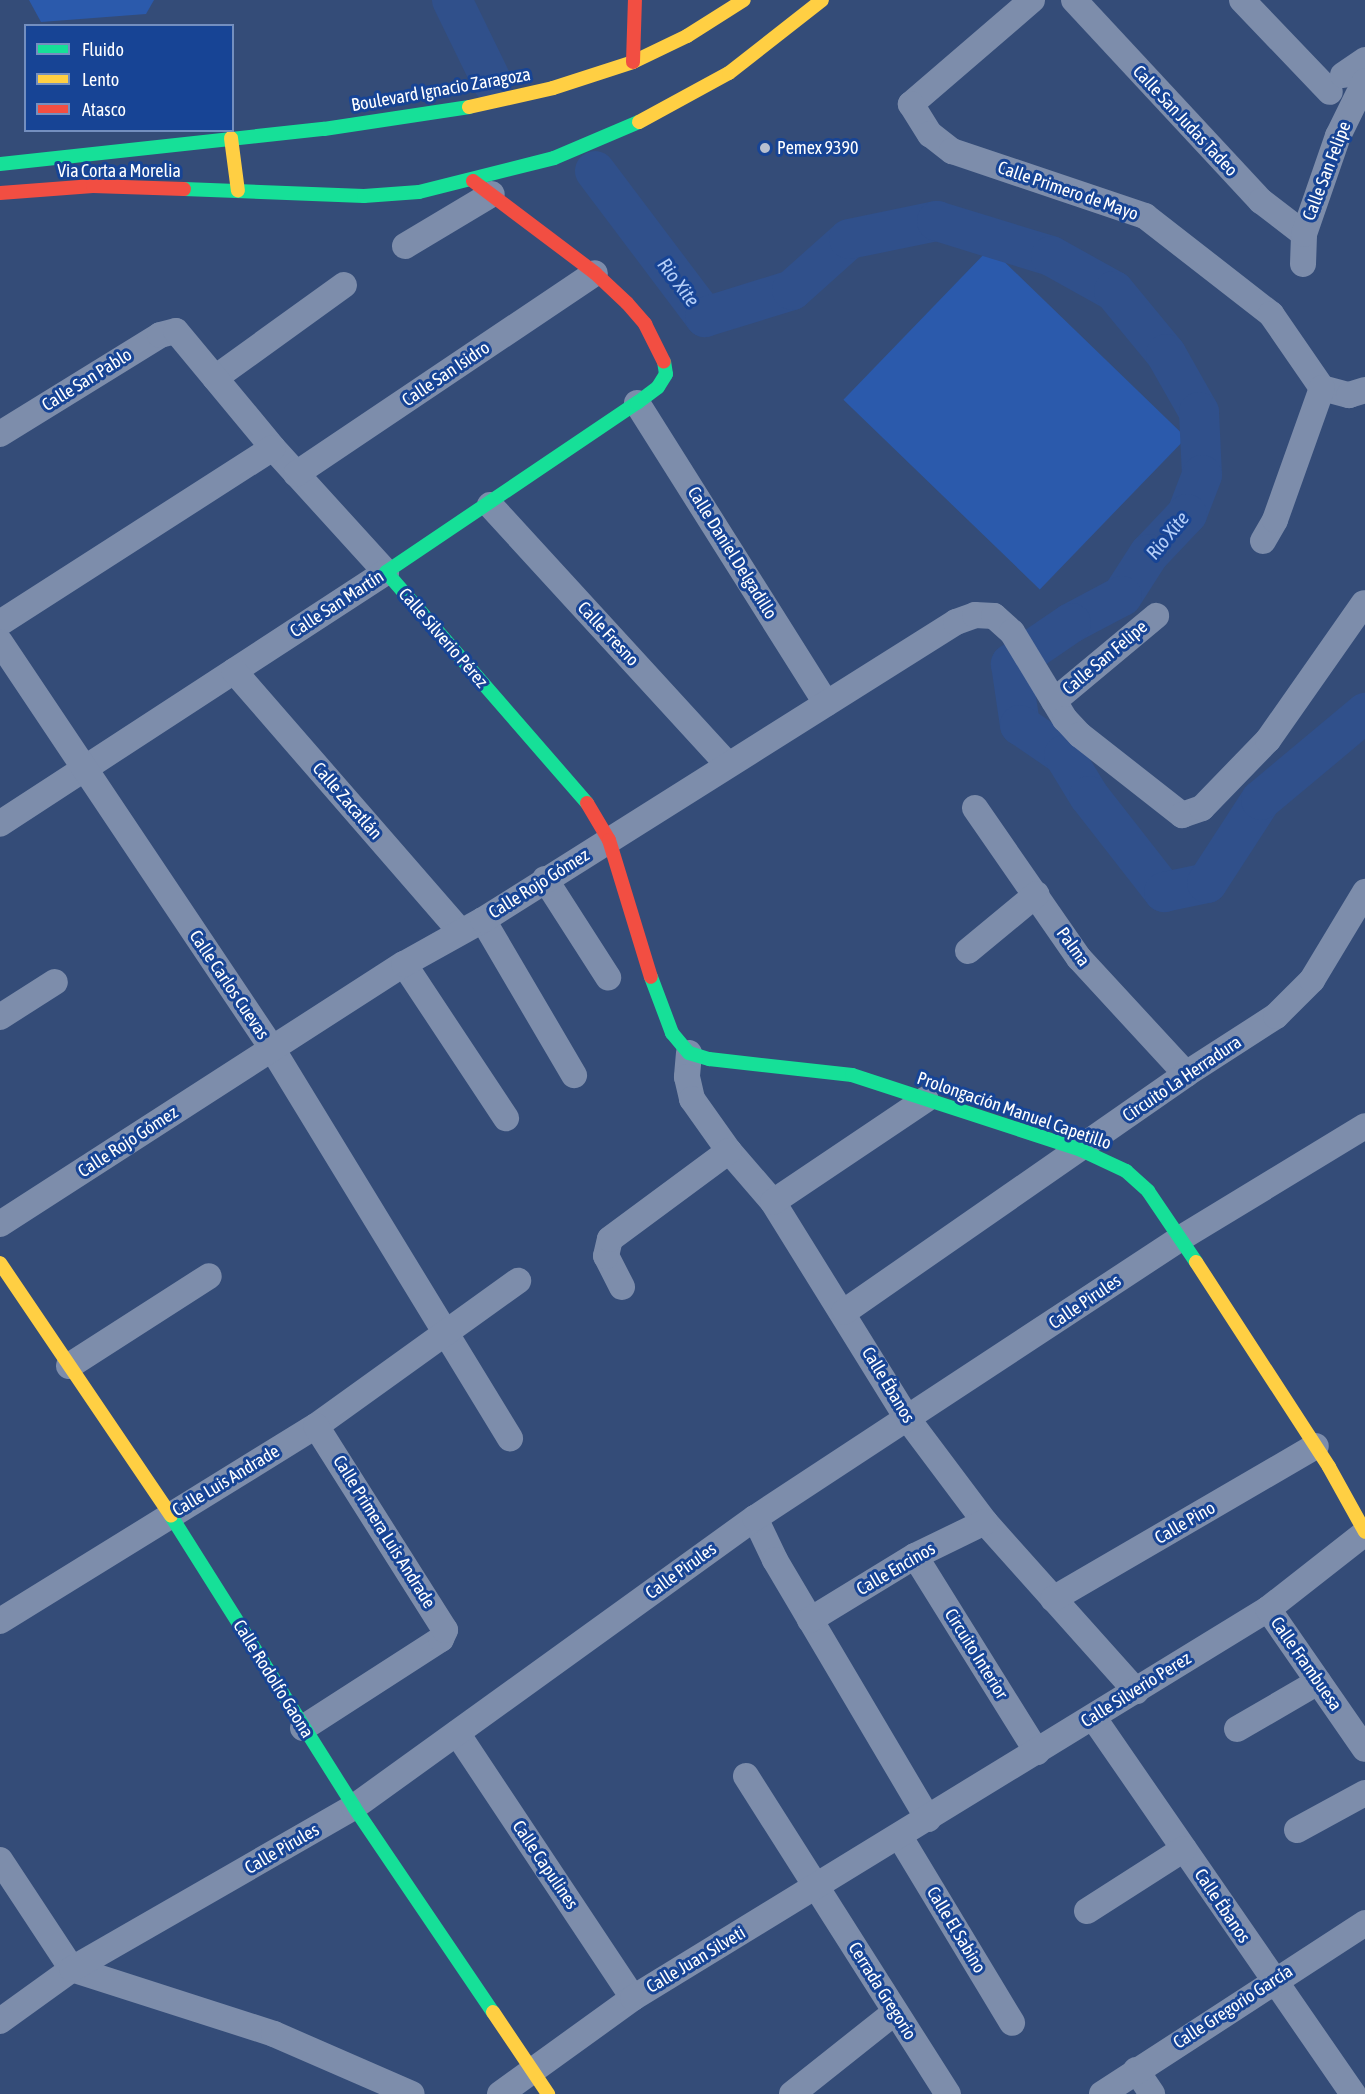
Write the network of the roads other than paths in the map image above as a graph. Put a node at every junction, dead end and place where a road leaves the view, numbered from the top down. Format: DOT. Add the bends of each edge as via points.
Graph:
graph roads {
  1 [pos="634,0"];
  2 [pos="744,0"];
  3 [pos="822,0"];
  4 [pos="1032,0"];
  5 [pos="1074,0"];
  6 [pos="1242,0"];
  7 [pos="1365,60"];
  8 [pos="633,62"];
  9 [pos="1346,82"];
  10 [pos="231,138"];
  11 [pos="0,164"];
  12 [pos="483,188"];
  13 [pos="238,191"];
  14 [pos="0,194"];
  15 [pos="1304,234"];
  16 [pos="405,246"];
  17 [pos="1304,264"];
  18 [pos="595,273"];
  19 [pos="344,285"];
  20 [pos="176,331"];
  21 [pos="215,378"];
  22 [pos="1322,388"];
  23 [pos="1365,390"];
  24 [pos="637,403"];
  25 [pos="0,434"];
  26 [pos="273,448"];
  27 [pos="296,474"];
  28 [pos="490,506"];
  29 [pos="1263,541"];
  30 [pos="386,572"];
  31 [pos="1364,603"];
  32 [pos="1156,615"];
  33 [pos="0,623"];
  34 [pos="0,642"];
  35 [pos="234,672"];
  36 [pos="1054,701"];
  37 [pos="826,703"];
  38 [pos="726,764"];
  39 [pos="85,769"];
  40 [pos="975,808"];
  41 [pos="0,824"];
  42 [pos="609,840"];
  43 [pos="545,879"];
  44 [pos="1365,892"];
  45 [pos="1037,894"];
  46 [pos="472,926"];
  47 [pos="968,951"];
  48 [pos="404,964"];
  49 [pos="608,977"];
  50 [pos="55,982"];
  51 [pos="0,1017"];
  52 [pos="273,1050"];
  53 [pos="689,1053"];
  54 [pos="1186,1074"];
  55 [pos="574,1075"];
  56 [pos="926,1099"];
  57 [pos="506,1118"];
  58 [pos="1365,1126"];
  59 [pos="1081,1150"];
  60 [pos="729,1151"];
  61 [pos="773,1202"];
  62 [pos="0,1224"];
  63 [pos="1181,1238"];
  64 [pos="0,1263"];
  65 [pos="208,1276"];
  66 [pos="518,1281"];
  67 [pos="622,1287"];
  68 [pos="844,1312"];
  69 [pos="448,1335"];
  70 [pos="69,1366"];
  71 [pos="907,1418"];
  72 [pos="316,1425"];
  73 [pos="510,1438"];
  74 [pos="1316,1446"];
  75 [pos="170,1514"];
  76 [pos="755,1518"];
  77 [pos="985,1522"];
  78 [pos="1365,1532"];
  79 [pos="915,1556"];
  80 [pos="1053,1599"];
  81 [pos="1268,1609"];
  82 [pos="810,1620"];
  83 [pos="0,1621"];
  84 [pos="1318,1682"];
  85 [pos="1136,1690"];
  86 [pos="1093,1717"];
  87 [pos="303,1728"];
  88 [pos="1237,1729"];
  89 [pos="457,1733"];
  90 [pos="1365,1749"];
  91 [pos="1036,1752"];
  92 [pos="746,1776"];
  93 [pos="1365,1793"];
  94 [pos="354,1807"];
  95 [pos="928,1820"];
  96 [pos="1297,1830"];
  97 [pos="900,1837"];
  98 [pos="1184,1849"];
  99 [pos="0,1860"];
  100 [pos="817,1886"];
  101 [pos="1087,1911"];
  102 [pos="1365,1923"];
  103 [pos="72,1969"];
  104 [pos="1272,1982"];
  105 [pos="633,1998"];
  106 [pos="894,2013"];
  107 [pos="0,2021"];
  108 [pos="1012,2023"];
  109 [pos="1136,2070"];
  110 [pos="533,2071"];
  111 [pos="412,2094"];
  112 [pos="500,2094"];
  113 [pos="548,2094"];
  114 [pos="792,2094"];
  115 [pos="948,2094"];
  116 [pos="1102,2094"];
  117 [pos="1152,2094"];
  118 [pos="1353,2094"];
  1 -- 8 [label="street"];
  2 -- 8 [label="street, Boulevard Ignacio Zaragoza" via="687,36"];
  3 -- 12 [label="street" via="729,73 664,111"];
  4 -- 22 [label="street, Calle Primero de Mayo" via="911,104 930,134 952,151 1145,216 1271,314"];
  5 -- 15 [label="street, Calle San Judas Tadeo" via="1261,201"];
  6 -- 9 [label="street, Calle San Felipe"];
  7 -- 9 [label="street, Calle San Felipe"];
  8 -- 10 [label="street, Boulevard Ignacio Zaragoza" via="553,88 459,109"];
  9 -- 15 [label="street, Calle San Felipe" via="1338,136"];
  10 -- 11 [label="street, Via Corta a Morelia"];
  10 -- 13 [label="street"];
  12 -- 13 [label="street" via="364,196"];
  12 -- 16 [label="street"];
  12 -- 18 [label="street"];
  13 -- 14 [label="street, Via Corta a Morelia" via="93,186"];
  15 -- 17 [label="street, Calle San Felipe"];
  18 -- 24 [label="street, Calle San Martín" via="645,324 664,358 666,374 658,387"];
  18 -- 27 [label="street, Calle San Isidro"];
  19 -- 21 [label="street"];
  20 -- 21 [label="street, Calle Silverio Pérez"];
  20 -- 25 [label="street, Calle San Pablo" via="160,335"];
  21 -- 26 [label="street, Calle Silverio Pérez"];
  22 -- 23 [label="street" via="1349,395"];
  22 -- 29 [label="street" via="1275,520"];
  24 -- 28 [label="street, Calle San Martín"];
  24 -- 37 [label="street, Calle Daniel Delgadillo"];
  26 -- 27 [label="street, Calle Silverio Pérez"];
  26 -- 33 [label="street"];
  27 -- 30 [label="street, Calle Silverio Pérez"];
  28 -- 30 [label="street, Calle San Martín"];
  28 -- 38 [label="street, Calle Fresno"];
  30 -- 35 [label="street, Calle San Martín"];
  30 -- 42 [label="street, Calle Silverio Pérez" via="589,806"];
  31 -- 36 [label="street, Calle Rojo Gómez" via="1268,740 1193,814 1172,810 1100,752 1065,719"];
  32 -- 36 [label="street, Calle San Felipe"];
  34 -- 39 [label="street, Calle Carlos Cuevas"];
  35 -- 39 [label="street, Calle San Martín"];
  35 -- 46 [label="street, Calle Zacatlán"];
  36 -- 37 [label="street, Calle Rojo Gómez" via="1012,632 994,616 975,615 956,622"];
  37 -- 38 [label="street, Calle Rojo Gómez"];
  38 -- 42 [label="street, Calle Rojo Gómez"];
  39 -- 41 [label="street, Calle San Martín"];
  39 -- 52 [label="street, Calle Carlos Cuevas"];
  40 -- 45 [label="street, Palma"];
  42 -- 43 [label="street, Calle Rojo Gómez"];
  42 -- 53 [label="street" via="661,1011 672,1033"];
  43 -- 46 [label="street, Calle Rojo Gómez"];
  43 -- 49 [label="street"];
  44 -- 54 [label="street, Circuito La Herradura" via="1312,980 1295,999 1276,1016"];
  45 -- 47 [label="street"];
  45 -- 54 [label="street, Palma" via="1079,958"];
  46 -- 48 [label="street, Calle Rojo Gómez"];
  46 -- 55 [label="street, Calle Zacatlán"];
  48 -- 52 [label="street, Calle Rojo Gómez"];
  48 -- 57 [label="street"];
  50 -- 51 [label="street"];
  52 -- 62 [label="street, Calle Rojo Gómez"];
  52 -- 69 [label="street, Calle Carlos Cuevas"];
  53 -- 56 [label="street, Prolongación Manuel Capetillo" via="709,1059 852,1075"];
  53 -- 60 [label="street, Calle Ébanos" via="687,1077 692,1099"];
  54 -- 59 [label="street, Circuito La Herradura"];
  56 -- 59 [label="street, Prolongación Manuel Capetillo"];
  56 -- 61 [label="street"];
  58 -- 63 [label="street, Calle Pirules"];
  59 -- 63 [label="street, Prolongación Manuel Capetillo" via="1126,1171 1148,1191"];
  59 -- 68 [label="street, Circuito La Herradura"];
  60 -- 61 [label="street, Calle Ébanos"];
  60 -- 67 [label="street" via="610,1239 606,1256"];
  61 -- 68 [label="street, Calle Ébanos"];
  63 -- 71 [label="street, Calle Pirules"];
  63 -- 74 [label="street, Prolongación Manuel Capetillo"];
  64 -- 70 [label="street, Calle Rodolfo Gaona"];
  65 -- 70 [label="street"];
  66 -- 69 [label="street, Calle Luis Andrade"];
  68 -- 71 [label="street, Calle Ébanos"];
  69 -- 72 [label="street, Calle Luis Andrade"];
  69 -- 73 [label="street, Calle Carlos Cuevas"];
  70 -- 75 [label="street, Calle Rodolfo Gaona"];
  71 -- 76 [label="street, Calle Pirules"];
  71 -- 77 [label="street, Calle Ébanos"];
  72 -- 75 [label="street, Calle Luis Andrade"];
  72 -- 87 [label="street, Calle Primera Luis Andrade" via="445,1630 441,1639"];
  74 -- 78 [label="street, Prolongación Manuel Capetillo"];
  74 -- 80 [label="street, Calle Pino"];
  75 -- 83 [label="street, Calle Luis Andrade"];
  75 -- 87 [label="street, Calle Rodolfo Gaona"];
  76 -- 82 [label="street"];
  76 -- 89 [label="street, Calle Pirules"];
  77 -- 79 [label="street, Calle Encinos"];
  77 -- 80 [label="street, Calle Ébanos"];
  78 -- 81 [label="street, Calle Silverio Perez"];
  79 -- 82 [label="street, Calle Encinos"];
  79 -- 91 [label="street, Circuito Interior"];
  80 -- 85 [label="street, Calle Ébanos"];
  81 -- 84 [label="street, Calle Frambuesa"];
  81 -- 85 [label="street, Calle Silverio Perez"];
  82 -- 95 [label="street"];
  84 -- 88 [label="street"];
  84 -- 90 [label="street, Calle Frambuesa"];
  85 -- 86 [label="street, Calle Silverio Perez"];
  86 -- 91 [label="street, Calle Silverio Perez"];
  86 -- 98 [label="street, Calle Ébanos"];
  87 -- 94 [label="street, Calle Rodolfo Gaona"];
  89 -- 94 [label="street, Calle Pirules"];
  89 -- 105 [label="street, Calle Capulines"];
  91 -- 95 [label="street, Calle Silverio Perez"];
  92 -- 100 [label="street, Cerrada Gregorio"];
  93 -- 96 [label="street"];
  94 -- 103 [label="street, Calle Pirules"];
  94 -- 110 [label="street, Calle Rodolfo Gaona"];
  95 -- 97 [label="street, Calle Silverio Perez"];
  97 -- 100 [label="street, Calle Juan Silveti"];
  97 -- 108 [label="street, Calle El Sabino"];
  98 -- 101 [label="street"];
  98 -- 104 [label="street, Calle Ébanos"];
  99 -- 103 [label="street"];
  100 -- 105 [label="street, Calle Juan Silveti"];
  100 -- 106 [label="street, Cerrada Gregorio"];
  102 -- 104 [label="street, Calle Gregorio García"];
  103 -- 107 [label="street, Calle Pirules"];
  103 -- 111 [label="street" via="274,2034"];
  104 -- 109 [label="street, Calle Gregorio García"];
  104 -- 118 [label="street, Calle Ébanos"];
  105 -- 110 [label="street, Calle Juan Silveti"];
  106 -- 114 [label="street"];
  106 -- 115 [label="street, Cerrada Gregorio"];
  109 -- 116 [label="street, Calle Gregorio García"];
  109 -- 117 [label="street"];
  110 -- 112 [label="street, Calle Juan Silveti"];
  110 -- 113 [label="street, Calle Rodolfo Gaona"];
}
